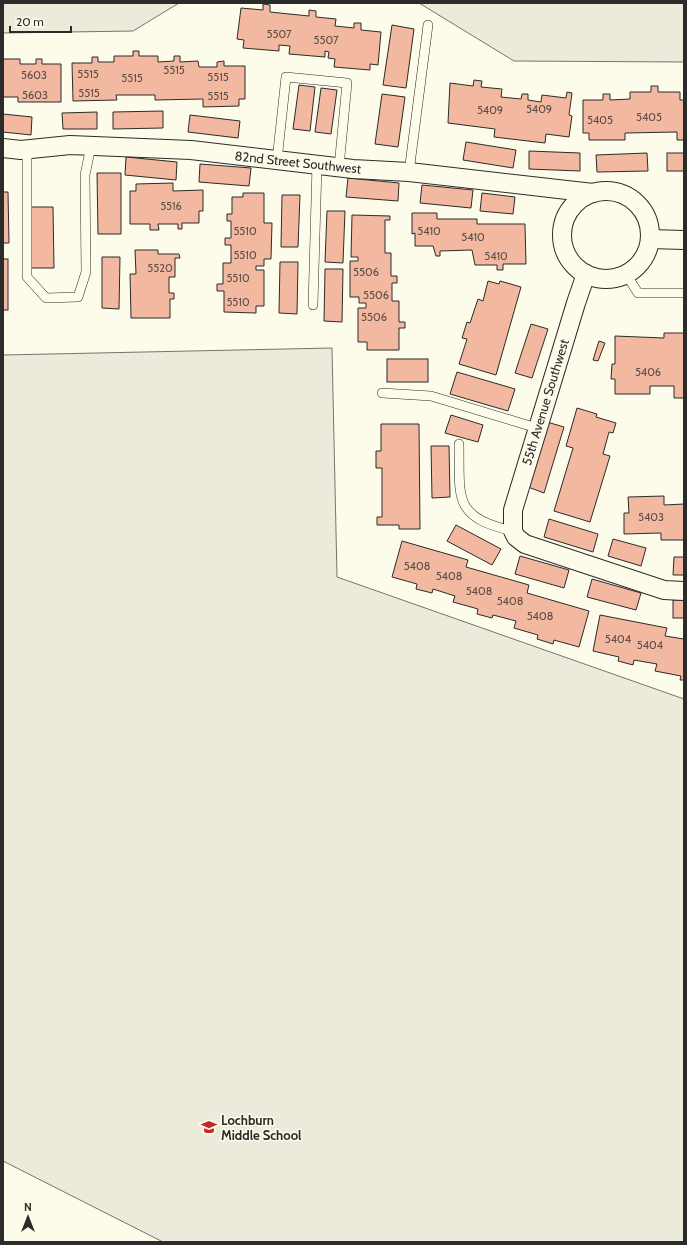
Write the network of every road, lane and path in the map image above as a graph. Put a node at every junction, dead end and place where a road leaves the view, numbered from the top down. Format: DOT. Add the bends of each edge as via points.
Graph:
graph roads {
  1 [pos="428,25"];
  2 [pos="91,146"];
  3 [pos="3,148"];
  4 [pos="27,149"];
  5 [pos="277,160"];
  6 [pos="317,165"];
  7 [pos="339,167"];
  8 [pos="409,172"];
  9 [pos="593,193"];
  10 [pos="650,239"];
  11 [pos="684,240"];
  12 [pos="586,274"];
  13 [pos="626,274"];
  14 [pos="684,293"];
  15 [pos="313,305"];
  16 [pos="382,393"];
  17 [pos="537,428"];
  18 [pos="459,444"];
  19 [pos="513,531"];
  20 [pos="684,590"];
  1 -- 8 [label="lane"];
  2 -- 4 [label="street, 82nd Street Southwest"];
  2 -- 4 [label="lane" via="86,175 86,272 78,297 46,298 27,277"];
  2 -- 5 [label="street, 82nd Street Southwest" via="191,150"];
  3 -- 4 [label="street, 82nd Street Southwest"];
  5 -- 6 [label="street, 82nd Street Southwest"];
  5 -- 7 [label="lane" via="286,77 347,83"];
  6 -- 7 [label="street, 82nd Street Southwest"];
  6 -- 15 [label="lane"];
  7 -- 8 [label="street, 82nd Street Southwest"];
  8 -- 9 [label="street, 82nd Street Southwest"];
  9 -- 10 [label="street" via="614,192 634,201 644,211"];
  9 -- 12 [label="street" via="580,200 570,211 564,224 563,239 566,253"];
  10 -- 11 [label="street"];
  10 -- 13 [label="street" via="646,253 638,266"];
  12 -- 13 [label="street" via="599,278 613,278"];
  12 -- 17 [label="street, 55th Avenue Southwest"];
  13 -- 14 [label="lane" via="638,293"];
  16 -- 17 [label="lane" via="432,396"];
  17 -- 19 [label="street, 55th Avenue Southwest" via="513,510"];
  18 -- 19 [label="lane" via="460,490 463,505 476,518 491,526"];
  19 -- 20 [label="street" via="525,544 664,590"];
}
